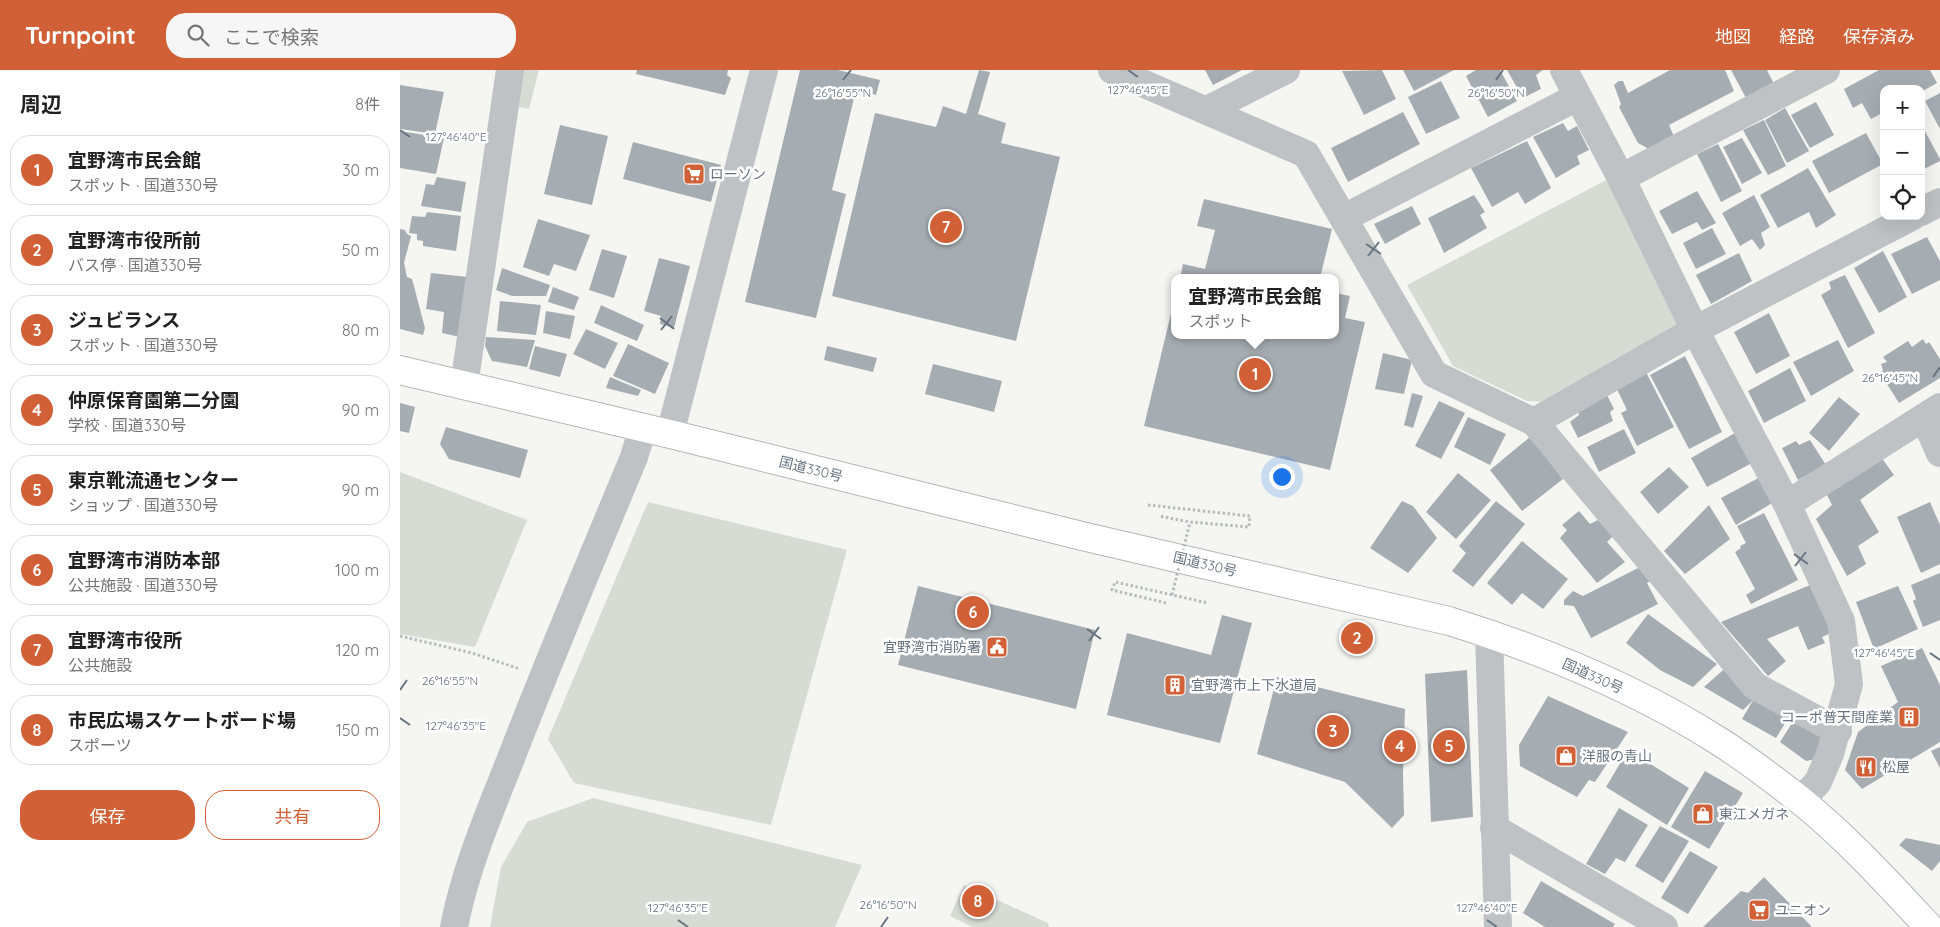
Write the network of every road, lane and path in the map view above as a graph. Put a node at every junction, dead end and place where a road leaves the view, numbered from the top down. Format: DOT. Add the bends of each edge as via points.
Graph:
graph roads {
  1 [pos="510,70"];
  2 [pos="764,70"];
  3 [pos="1112,70"];
  4 [pos="1286,70"];
  5 [pos="1564,70"];
  6 [pos="1826,70"];
  7 [pos="1789,78"];
  8 [pos="1577,97"];
  9 [pos="1207,110"];
  10 [pos="1621,178"];
  11 [pos="1940,202"];
  12 [pos="1925,210"];
  13 [pos="1344,218"];
  14 [pos="1905,220"];
  15 [pos="1695,330"];
  16 [pos="400,370"];
  17 [pos="464,386"];
  18 [pos="1932,412"];
  19 [pos="1534,422"];
  20 [pos="643,428"];
  21 [pos="670,434"];
  22 [pos="1940,453"];
  23 [pos="1787,504"];
  24 [pos="1148,506"];
  25 [pos="1158,516"];
  26 [pos="1190,522"];
  27 [pos="1172,595"];
  28 [pos="1166,603"];
  29 [pos="1208,603"];
  30 [pos="1488,633"];
  31 [pos="400,636"];
  32 [pos="543,677"];
  33 [pos="1838,732"];
  34 [pos="1800,801"];
  35 [pos="1494,828"];
  36 [pos="454,927"];
  37 [pos="1498,927"];
  38 [pos="1664,927"];
  39 [pos="1929,927"];
  1 -- 17 [label="street"];
  2 -- 21 [label="street"];
  3 -- 9 [label="street"];
  4 -- 9 [label="street"];
  5 -- 8 [label="street"];
  6 -- 7 [label="street"];
  7 -- 10 [label="street"];
  8 -- 10 [label="street"];
  8 -- 13 [label="street"];
  9 -- 13 [label="street" via="1306,154"];
  10 -- 15 [label="street"];
  11 -- 12 [label="street"];
  13 -- 19 [label="street" via="1434,374"];
  14 -- 15 [label="street"];
  15 -- 19 [label="street"];
  15 -- 23 [label="street"];
  16 -- 17 [label="highway, 国道330号"];
  17 -- 20 [label="highway, 国道330号"];
  18 -- 22 [label="street"];
  18 -- 23 [label="street"];
  19 -- 33 [label="street" via="1755,686"];
  20 -- 21 [label="highway, 国道330号"];
  20 -- 32 [label="street"];
  21 -- 30 [label="highway, 国道330号"];
  23 -- 33 [label="street" via="1841,621 1849,684"];
  24 -- 26 [label="path" via="1250,516 1249,527"];
  25 -- 26 [label="path"];
  26 -- 27 [label="path, bridge"];
  27 -- 28 [label="path" via="1115,582 1112,590"];
  27 -- 29 [label="path"];
  30 -- 34 [label="highway, 国道330号" via="1600,678 1663,709 1718,740"];
  30 -- 35 [label="street"];
  31 -- 32 [label="path" via="472,653"];
  32 -- 36 [label="street" via="481,836"];
  33 -- 34 [label="street" via="1818,782"];
  34 -- 39 [label="highway, 国道330号" via="1875,868"];
  35 -- 37 [label="street"];
  35 -- 38 [label="street"];
}
